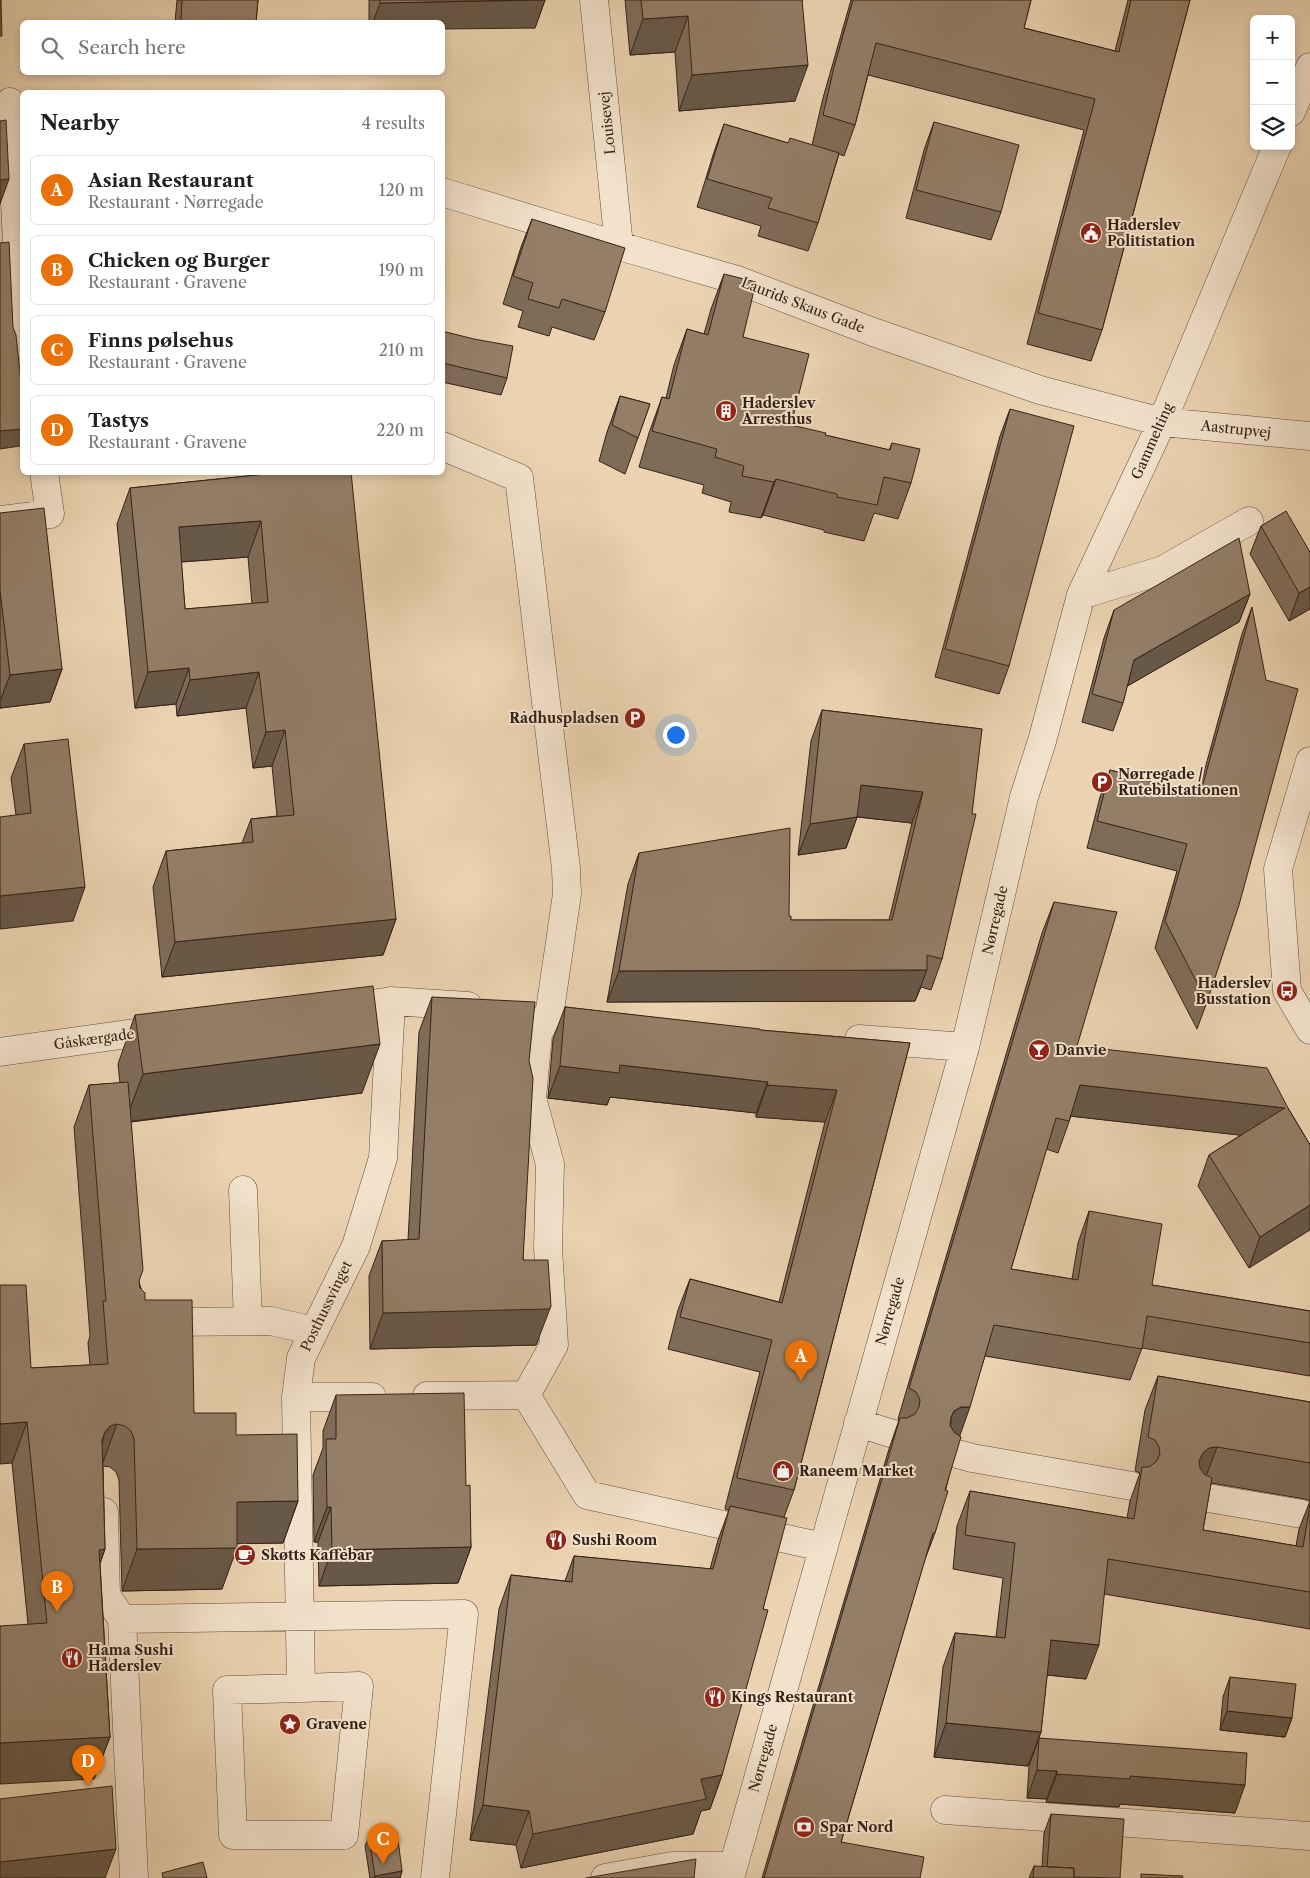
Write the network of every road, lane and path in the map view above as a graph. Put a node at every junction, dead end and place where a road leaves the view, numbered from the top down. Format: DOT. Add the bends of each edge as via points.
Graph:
graph roads {
  1 [pos="594,0"];
  2 [pos="1310,67"];
  3 [pos="11,102"];
  4 [pos="1294,105"];
  5 [pos="1275,150"];
  6 [pos="445,193"];
  7 [pos="619,246"];
  8 [pos="20,300"];
  9 [pos="1162,422"];
  10 [pos="1310,436"];
  11 [pos="445,447"];
  12 [pos="44,475"];
  13 [pos="0,520"];
  14 [pos="1249,521"];
  15 [pos="1081,595"];
  16 [pos="1042,741"];
  17 [pos="1310,761"];
  18 [pos="391,1002"];
  19 [pos="353,1006"];
  20 [pos="490,1007"];
  21 [pos="520,1008"];
  22 [pos="560,1011"];
  23 [pos="189,1026"];
  24 [pos="1310,1030"];
  25 [pos="837,1037"];
  26 [pos="965,1047"];
  27 [pos="0,1052"];
  28 [pos="243,1190"];
  29 [pos="248,1321"];
  30 [pos="138,1322"];
  31 [pos="314,1331"];
  32 [pos="526,1395"];
  33 [pos="296,1397"];
  34 [pos="858,1423"];
  35 [pos="893,1434"];
  36 [pos="954,1453"];
  37 [pos="1132,1486"];
  38 [pos="104,1491"];
  39 [pos="1202,1497"];
  40 [pos="1302,1514"];
  41 [pos="823,1547"];
  42 [pos="299,1616"];
  43 [pos="122,1620"];
  44 [pos="301,1688"];
  45 [pos="945,1810"];
  46 [pos="1310,1836"];
  47 [pos="731,1872"];
  48 [pos="134,1878"];
  49 [pos="435,1878"];
  50 [pos="605,1878"];
  1 -- 7 [label="street, Louisevej"];
  2 -- 4 [label="street"];
  3 -- 8 [label="street"];
  5 -- 9 [label="street, Gammelting"];
  6 -- 7 [label="street, Laurids Skaus Gade"];
  7 -- 9 [label="street, Laurids Skaus Gade" via="737,280 1040,390"];
  9 -- 10 [label="street, Aastrupvej"];
  9 -- 15 [label="street, Gammelting"];
  11 -- 22 [label="street" via="519,478 567,894"];
  12 -- 13 [label="street" via="50,514"];
  14 -- 15 [label="street" via="1163,570"];
  15 -- 16 [label="street, Gammelting"];
  16 -- 26 [label="street, Nørregade" via="1024,797"];
  17 -- 24 [label="street" via="1278,869 1287,991"];
  18 -- 19 [label="street"];
  18 -- 20 [label="street"];
  18 -- 31 [label="street, Posthussvinget" via="383,1158 356,1246"];
  21 -- 22 [label="street"];
  22 -- 32 [label="street" via="538,1034 532,1098 550,1164 548,1248 554,1345"];
  23 -- 27 [label="street, Gåskærgade"];
  25 -- 26 [label="street"];
  26 -- 34 [label="street, Nørregade"];
  28 -- 29 [label="street"];
  29 -- 30 [label="street"];
  29 -- 31 [label="street" via="271,1321"];
  31 -- 33 [label="street, Posthussvinget" via="301,1358"];
  32 -- 33 [label="street"];
  32 -- 41 [label="street" via="587,1495"];
  33 -- 42 [label="street, Posthussvinget"];
  34 -- 35 [label="street"];
  34 -- 41 [label="street, Nørregade"];
  36 -- 37 [label="street"];
  38 -- 43 [label="street" via="106,1595"];
  39 -- 40 [label="street"];
  41 -- 47 [label="street, Nørregade"];
  42 -- 43 [label="street"];
  42 -- 44 [label="street, Posthussvinget"];
  42 -- 49 [label="street" via="464,1614"];
  43 -- 48 [label="street"];
  44 -- 44 [label="street" via="227,1690 233,1835 344,1835 359,1686"];
  45 -- 46 [label="street"];
  47 -- 50 [label="street" via="672,1866"];
}
